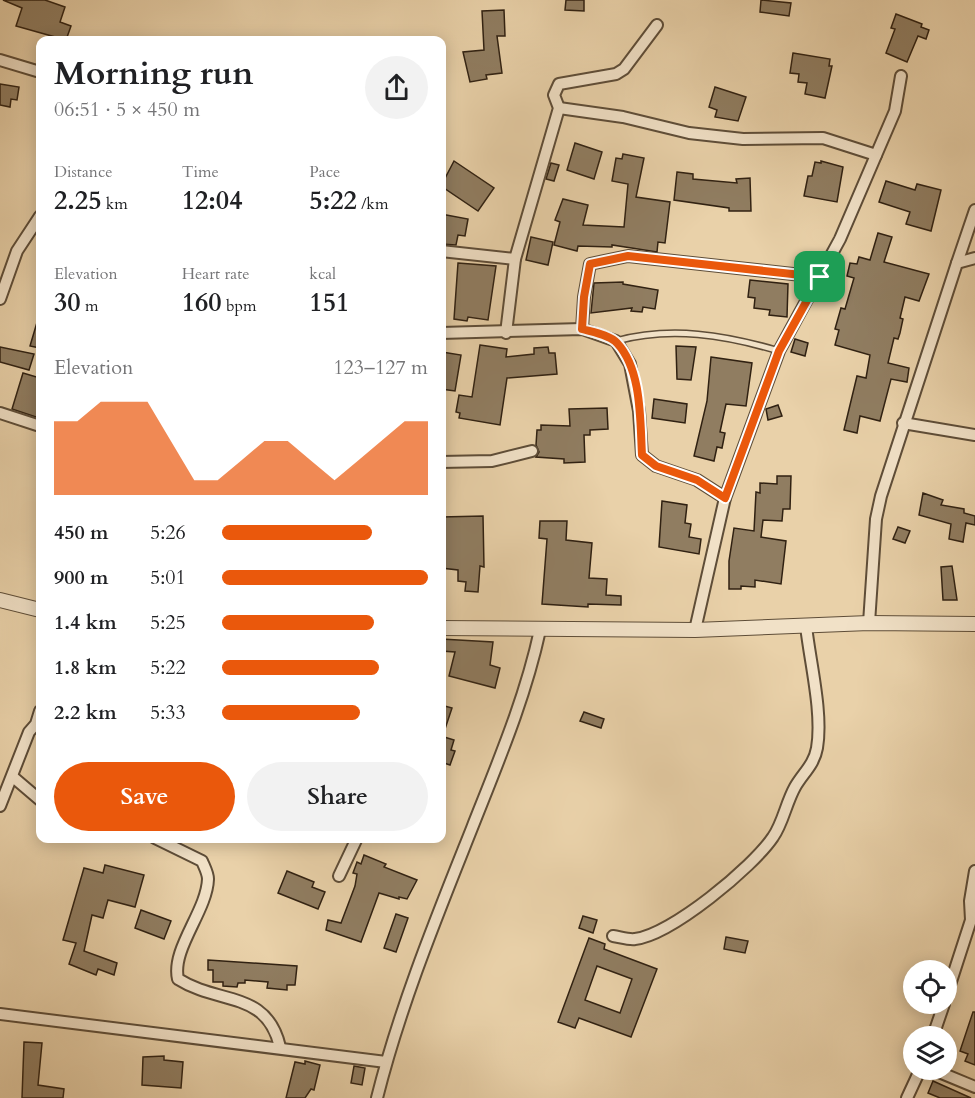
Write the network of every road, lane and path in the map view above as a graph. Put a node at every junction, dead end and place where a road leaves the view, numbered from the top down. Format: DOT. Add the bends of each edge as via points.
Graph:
graph roads {
  1 [pos="657,25"];
  2 [pos="0,60"];
  3 [pos="36,71"];
  4 [pos="901,76"];
  5 [pos="559,108"];
  6 [pos="876,155"];
  7 [pos="975,210"];
  8 [pos="36,222"];
  9 [pos="446,251"];
  10 [pos="975,258"];
  11 [pos="515,259"];
  12 [pos="957,264"];
  13 [pos="820,277"];
  14 [pos="0,299"];
  15 [pos="582,329"];
  16 [pos="446,333"];
  17 [pos="506,333"];
  18 [pos="616,341"];
  19 [pos="779,351"];
  20 [pos="0,413"];
  21 [pos="903,423"];
  22 [pos="36,425"];
  23 [pos="975,435"];
  24 [pos="532,452"];
  25 [pos="446,462"];
  26 [pos="725,498"];
  27 [pos="0,600"];
  28 [pos="36,609"];
  29 [pos="869,623"];
  30 [pos="975,624"];
  31 [pos="806,626"];
  32 [pos="446,628"];
  33 [pos="540,630"];
  34 [pos="695,630"];
  35 [pos="36,724"];
  36 [pos="13,777"];
  37 [pos="36,797"];
  38 [pos="0,806"];
  39 [pos="165,843"];
  40 [pos="355,843"];
  41 [pos="975,871"];
  42 [pos="339,876"];
  43 [pos="613,936"];
  44 [pos="970,948"];
  45 [pos="957,975"];
  46 [pos="0,1014"];
  47 [pos="280,1047"];
  48 [pos="386,1062"];
  49 [pos="915,1080"];
  50 [pos="957,1080"];
  51 [pos="975,1087"];
  52 [pos="377,1098"];
  53 [pos="907,1098"];
  1 -- 5 [label="street" via="616,74 559,84 554,95"];
  2 -- 3 [label="street"];
  4 -- 6 [label="street" via="896,111"];
  5 -- 6 [label="street" via="623,117 689,133 743,139 823,138"];
  5 -- 11 [label="street"];
  6 -- 13 [label="street"];
  7 -- 12 [label="street"];
  8 -- 14 [label="street" via="17,251"];
  9 -- 11 [label="street"];
  10 -- 12 [label="street"];
  11 -- 17 [label="street"];
  12 -- 21 [label="street"];
  13 -- 15 [label="street" via="628,256 590,264"];
  13 -- 19 [label="street"];
  15 -- 17 [label="street"];
  15 -- 18 [label="street"];
  16 -- 17 [label="street"];
  18 -- 19 [label="lane" via="681,331 743,340"];
  18 -- 26 [label="street" via="630,364 642,455 656,466 697,480"];
  19 -- 26 [label="street"];
  20 -- 22 [label="street"];
  21 -- 23 [label="street"];
  21 -- 29 [label="street" via="876,519"];
  24 -- 25 [label="street" via="492,461"];
  26 -- 34 [label="street"];
  27 -- 28 [label="street"];
  29 -- 30 [label="street"];
  29 -- 31 [label="street"];
  31 -- 34 [label="street"];
  31 -- 43 [label="street" via="817,746 813,762 795,787 774,836 709,899 663,928 636,939"];
  32 -- 33 [label="street"];
  33 -- 34 [label="street"];
  33 -- 48 [label="street" via="528,682"];
  35 -- 36 [label="street" via="29,732"];
  36 -- 37 [label="street"];
  36 -- 38 [label="street"];
  39 -- 47 [label="street" via="202,861 208,878 176,968 178,979 192,988 262,1011 276,1029"];
  40 -- 42 [label="street"];
  41 -- 44 [label="street" via="970,901"];
  44 -- 45 [label="street"];
  46 -- 47 [label="street"];
  47 -- 48 [label="street"];
  48 -- 52 [label="street"];
  49 -- 53 [label="street"];
  50 -- 51 [label="street"];
}
